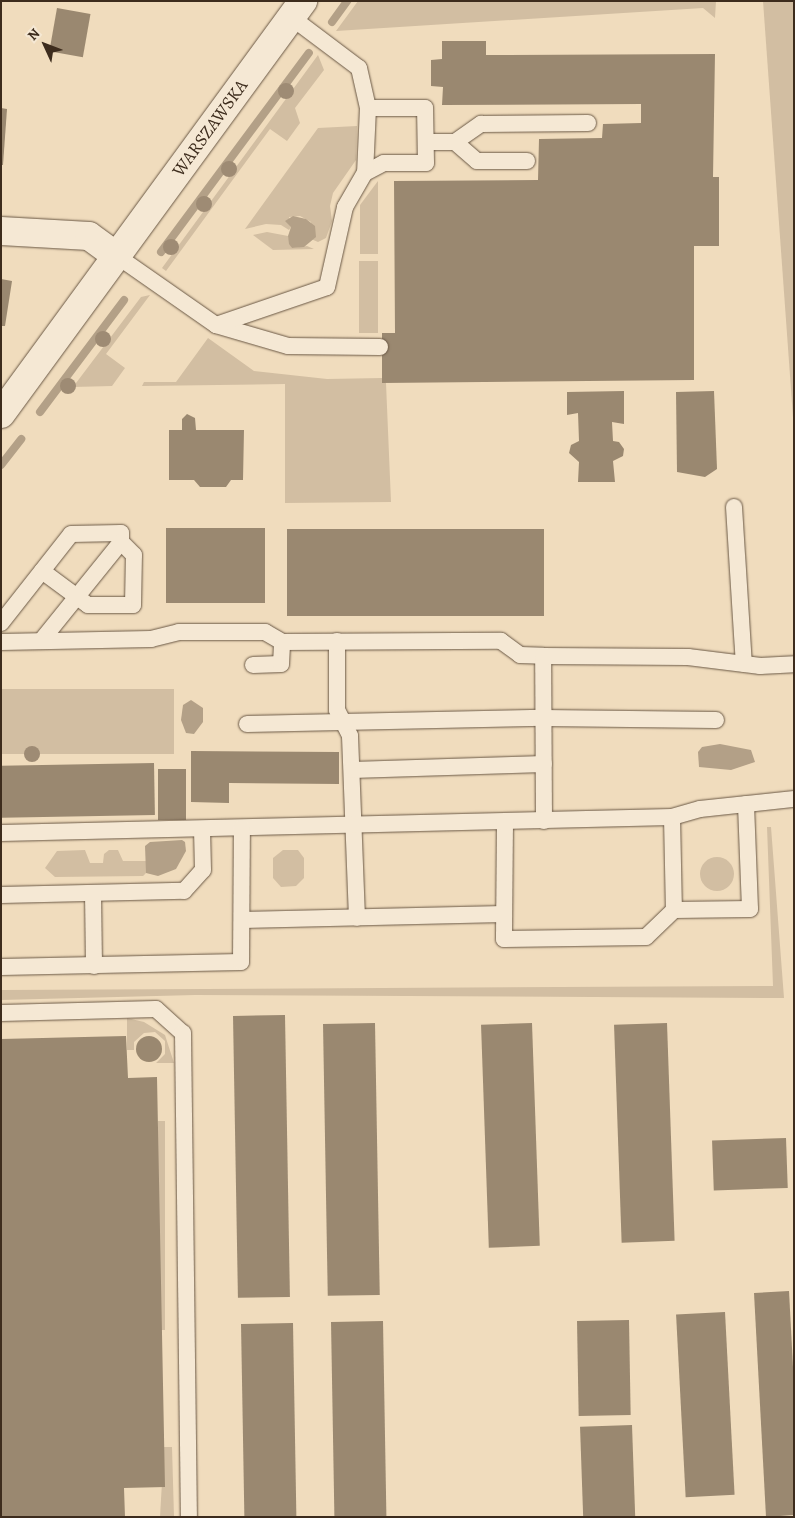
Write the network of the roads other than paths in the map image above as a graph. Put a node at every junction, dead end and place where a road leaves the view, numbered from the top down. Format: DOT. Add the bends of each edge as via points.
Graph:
graph roads {
  1 [pos="297,9"];
  2 [pos="368,108"];
  3 [pos="588,123"];
  4 [pos="426,142"];
  5 [pos="455,142"];
  6 [pos="527,161"];
  7 [pos="365,173"];
  8 [pos="1,231"];
  9 [pos="117,256"];
  10 [pos="216,325"];
  11 [pos="380,347"];
  12 [pos="1,414"];
  13 [pos="734,506"];
  14 [pos="120,542"];
  15 [pos="42,571"];
  16 [pos="77,597"];
  17 [pos="1,623"];
  18 [pos="40,641"];
  19 [pos="337,641"];
  20 [pos="1,642"];
  21 [pos="282,642"];
  22 [pos="543,656"];
  23 [pos="744,664"];
  24 [pos="794,664"];
  25 [pos="253,665"];
  26 [pos="543,718"];
  27 [pos="716,720"];
  28 [pos="343,723"];
  29 [pos="247,724"];
  30 [pos="544,764"];
  31 [pos="352,770"];
  32 [pos="794,799"];
  33 [pos="746,804"];
  34 [pos="672,817"];
  35 [pos="544,820"];
  36 [pos="505,822"];
  37 [pos="355,826"];
  38 [pos="242,828"];
  39 [pos="202,829"];
  40 [pos="1,833"];
  41 [pos="93,893"];
  42 [pos="1,895"];
  43 [pos="674,910"];
  44 [pos="504,914"];
  45 [pos="357,918"];
  46 [pos="242,920"];
  47 [pos="94,966"];
  48 [pos="1,967"];
  49 [pos="1,1013"];
  50 [pos="189,1517"];
  1 -- 2 [label="lane" via="359,68"];
  1 -- 9 [label="main road, WARSZAWSKA"];
  2 -- 4 [label="lane" via="425,108"];
  2 -- 7 [label="lane"];
  3 -- 5 [label="lane" via="481,124"];
  4 -- 5 [label="lane"];
  4 -- 7 [label="lane" via="426,163 384,163"];
  5 -- 6 [label="lane" via="477,161"];
  7 -- 10 [label="lane" via="345,207 327,287"];
  8 -- 9 [label="main road" via="89,236"];
  9 -- 10 [label="lane"];
  9 -- 12 [label="main road, WARSZAWSKA"];
  10 -- 11 [label="lane" via="288,346"];
  13 -- 23 [label="lane"];
  14 -- 15 [label="lane" via="120,533 71,534"];
  14 -- 16 [label="lane"];
  14 -- 16 [label="lane" via="134,554 133,605 88,605"];
  15 -- 16 [label="lane"];
  15 -- 17 [label="lane"];
  16 -- 18 [label="lane"];
  18 -- 20 [label="lane"];
  18 -- 21 [label="lane" via="151,639 179,632 265,632"];
  19 -- 21 [label="lane"];
  19 -- 22 [label="lane" via="501,641 520,655"];
  19 -- 28 [label="lane" via="337,710"];
  21 -- 25 [label="lane" via="281,664"];
  22 -- 23 [label="lane" via="688,657"];
  22 -- 26 [label="lane"];
  23 -- 24 [label="lane"];
  26 -- 27 [label="lane"];
  26 -- 28 [label="lane"];
  26 -- 30 [label="lane"];
  28 -- 29 [label="lane"];
  28 -- 31 [label="lane" via="350,736"];
  30 -- 31 [label="lane"];
  30 -- 35 [label="lane"];
  31 -- 37 [label="lane"];
  32 -- 33 [label="lane"];
  33 -- 34 [label="lane" via="700,809"];
  33 -- 43 [label="lane" via="750,909"];
  34 -- 35 [label="lane"];
  34 -- 43 [label="lane"];
  35 -- 36 [label="lane"];
  36 -- 37 [label="lane"];
  36 -- 44 [label="lane"];
  37 -- 38 [label="lane"];
  37 -- 45 [label="lane"];
  38 -- 39 [label="lane"];
  38 -- 46 [label="lane"];
  39 -- 40 [label="lane"];
  39 -- 41 [label="lane" via="203,870 184,891"];
  41 -- 42 [label="lane"];
  41 -- 47 [label="lane"];
  43 -- 44 [label="lane" via="646,937 504,939"];
  44 -- 45 [label="lane"];
  45 -- 46 [label="lane"];
  46 -- 47 [label="lane" via="241,962"];
  47 -- 48 [label="lane"];
  49 -- 50 [label="lane" via="156,1009 183,1033"];
}
